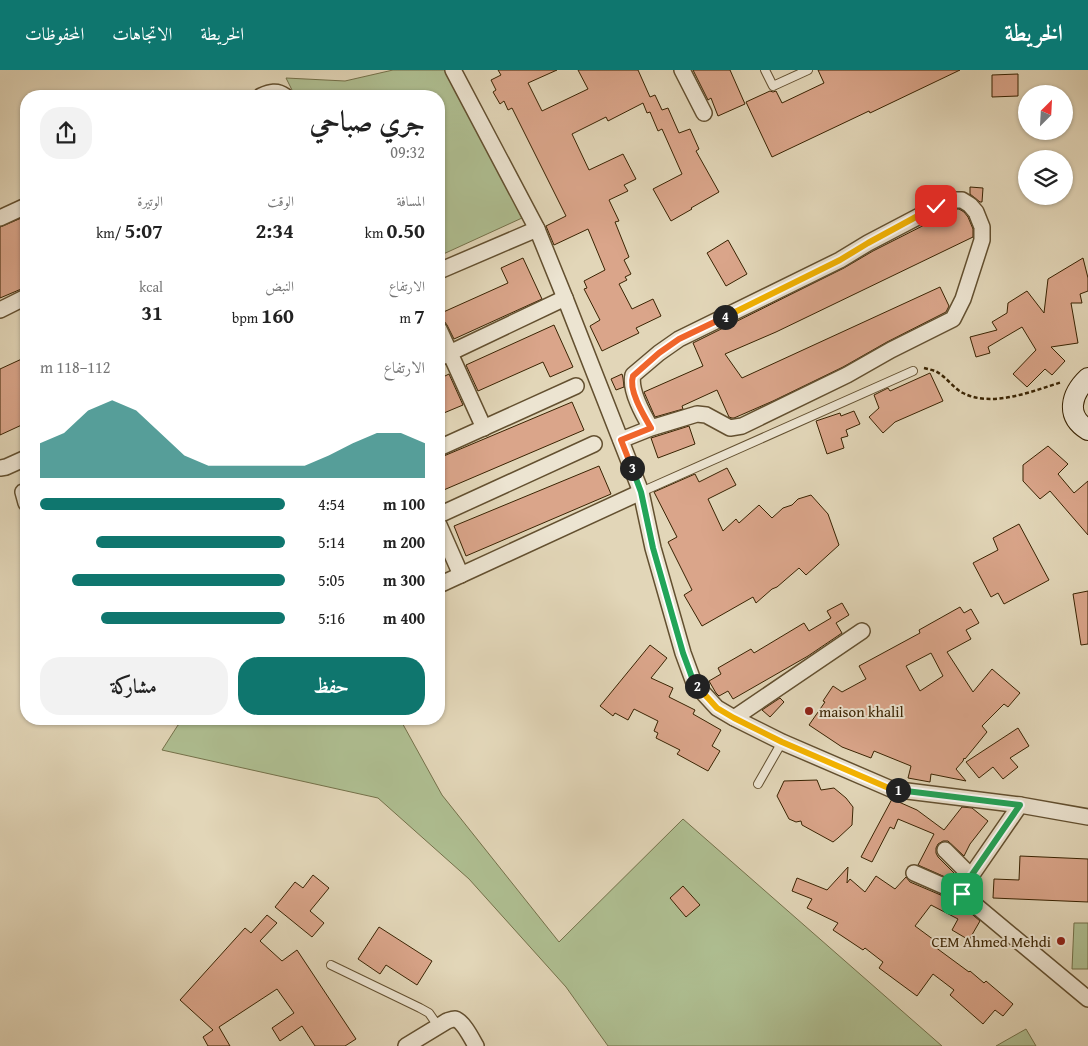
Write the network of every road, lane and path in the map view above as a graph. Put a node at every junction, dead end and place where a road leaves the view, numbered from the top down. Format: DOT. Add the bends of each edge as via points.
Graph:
graph roads {
  1 [pos="453,70"];
  2 [pos="682,70"];
  3 [pos="765,70"];
  4 [pos="808,70"];
  5 [pos="704,113"];
  6 [pos="20,209"];
  7 [pos="0,218"];
  8 [pos="537,229"];
  9 [pos="445,268"];
  10 [pos="565,298"];
  11 [pos="20,300"];
  12 [pos="0,310"];
  13 [pos="445,355"];
  14 [pos="445,357"];
  15 [pos="913,371"];
  16 [pos="1088,378"];
  17 [pos="1063,382"];
  18 [pos="576,386"];
  19 [pos="484,428"];
  20 [pos="651,428"];
  21 [pos="1088,430"];
  22 [pos="621,440"];
  23 [pos="594,444"];
  24 [pos="445,445"];
  25 [pos="20,461"];
  26 [pos="0,468"];
  27 [pos="641,492"];
  28 [pos="445,512"];
  29 [pos="445,539"];
  30 [pos="461,575"];
  31 [pos="445,582"];
  32 [pos="862,631"];
  33 [pos="734,718"];
  34 [pos="782,742"];
  35 [pos="758,784"];
  36 [pos="1020,805"];
  37 [pos="1088,817"];
  38 [pos="945,850"];
  39 [pos="914,873"];
  40 [pos="971,876"];
  41 [pos="962,894"];
  42 [pos="331,964"];
  43 [pos="1088,998"];
  44 [pos="438,1026"];
  45 [pos="406,1046"];
  46 [pos="476,1046"];
  1 -- 8 [label="street"];
  2 -- 5 [label="street"];
  3 -- 4 [label="lane" via="773,86"];
  6 -- 7 [label="street"];
  8 -- 9 [label="street"];
  8 -- 10 [label="street"];
  10 -- 13 [label="street"];
  10 -- 22 [label="street"];
  11 -- 12 [label="street"];
  14 -- 19 [label="street"];
  15 -- 17 [label="path" via="924,368 937,372 962,393 980,399 1019,395"];
  15 -- 27 [label="lane"];
  16 -- 21 [label="main road" via="1074,396 1073,407 1075,418"];
  18 -- 19 [label="street"];
  19 -- 24 [label="street"];
  20 -- 20 [label="street" via="697,414 706,414 730,428 742,426 953,319 982,240 982,227 976,212 962,200 950,200 840,260 679,339 633,376 635,394"];
  20 -- 22 [label="street"];
  22 -- 27 [label="street"];
  23 -- 28 [label="street"];
  25 -- 26 [label="street"];
  27 -- 30 [label="street"];
  27 -- 33 [label="street" via="653,548 694,683 717,708"];
  29 -- 30 [label="street"];
  30 -- 31 [label="street"];
  32 -- 33 [label="street"];
  33 -- 34 [label="street"];
  34 -- 35 [label="lane"];
  34 -- 36 [label="street" via="891,789"];
  36 -- 37 [label="street"];
  36 -- 40 [label="street"];
  38 -- 40 [label="street"];
  39 -- 41 [label="street"];
  40 -- 41 [label="street"];
  41 -- 43 [label="street"];
  42 -- 44 [label="lane" via="429,1013"];
  44 -- 45 [label="street"];
  44 -- 46 [label="street" via="456,1019"];
}
